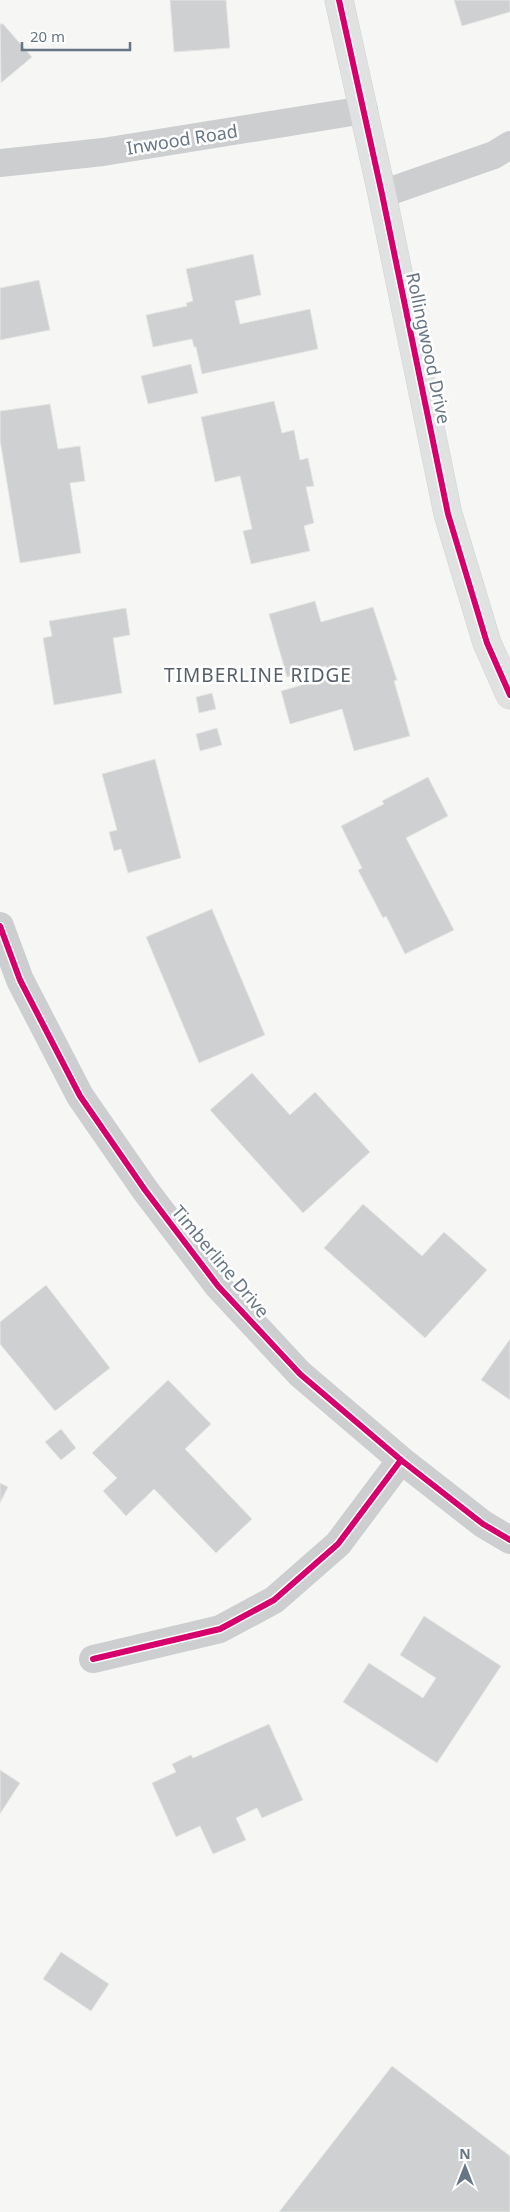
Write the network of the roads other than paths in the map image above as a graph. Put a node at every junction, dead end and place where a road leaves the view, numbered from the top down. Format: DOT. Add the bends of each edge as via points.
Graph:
graph roads {
  1 [pos="339,0"];
  2 [pos="364,110"];
  3 [pos="510,145"];
  4 [pos="0,163"];
  5 [pos="382,194"];
  6 [pos="510,696"];
  7 [pos="0,926"];
  8 [pos="401,1460"];
  9 [pos="510,1540"];
  10 [pos="93,1659"];
  1 -- 2 [label="street, Rollingwood Drive"];
  2 -- 4 [label="street, Inwood Road" via="103,152"];
  2 -- 5 [label="street, Rollingwood Drive"];
  3 -- 5 [label="street" via="494,155"];
  5 -- 6 [label="street, Rollingwood Drive" via="448,514 486,643"];
  7 -- 8 [label="street, Timberline Drive" via="20,980 80,1096 145,1190 218,1286 300,1374"];
  8 -- 9 [label="street, Timberline Drive"];
  8 -- 10 [label="street" via="338,1544 274,1600 220,1629"];
}
